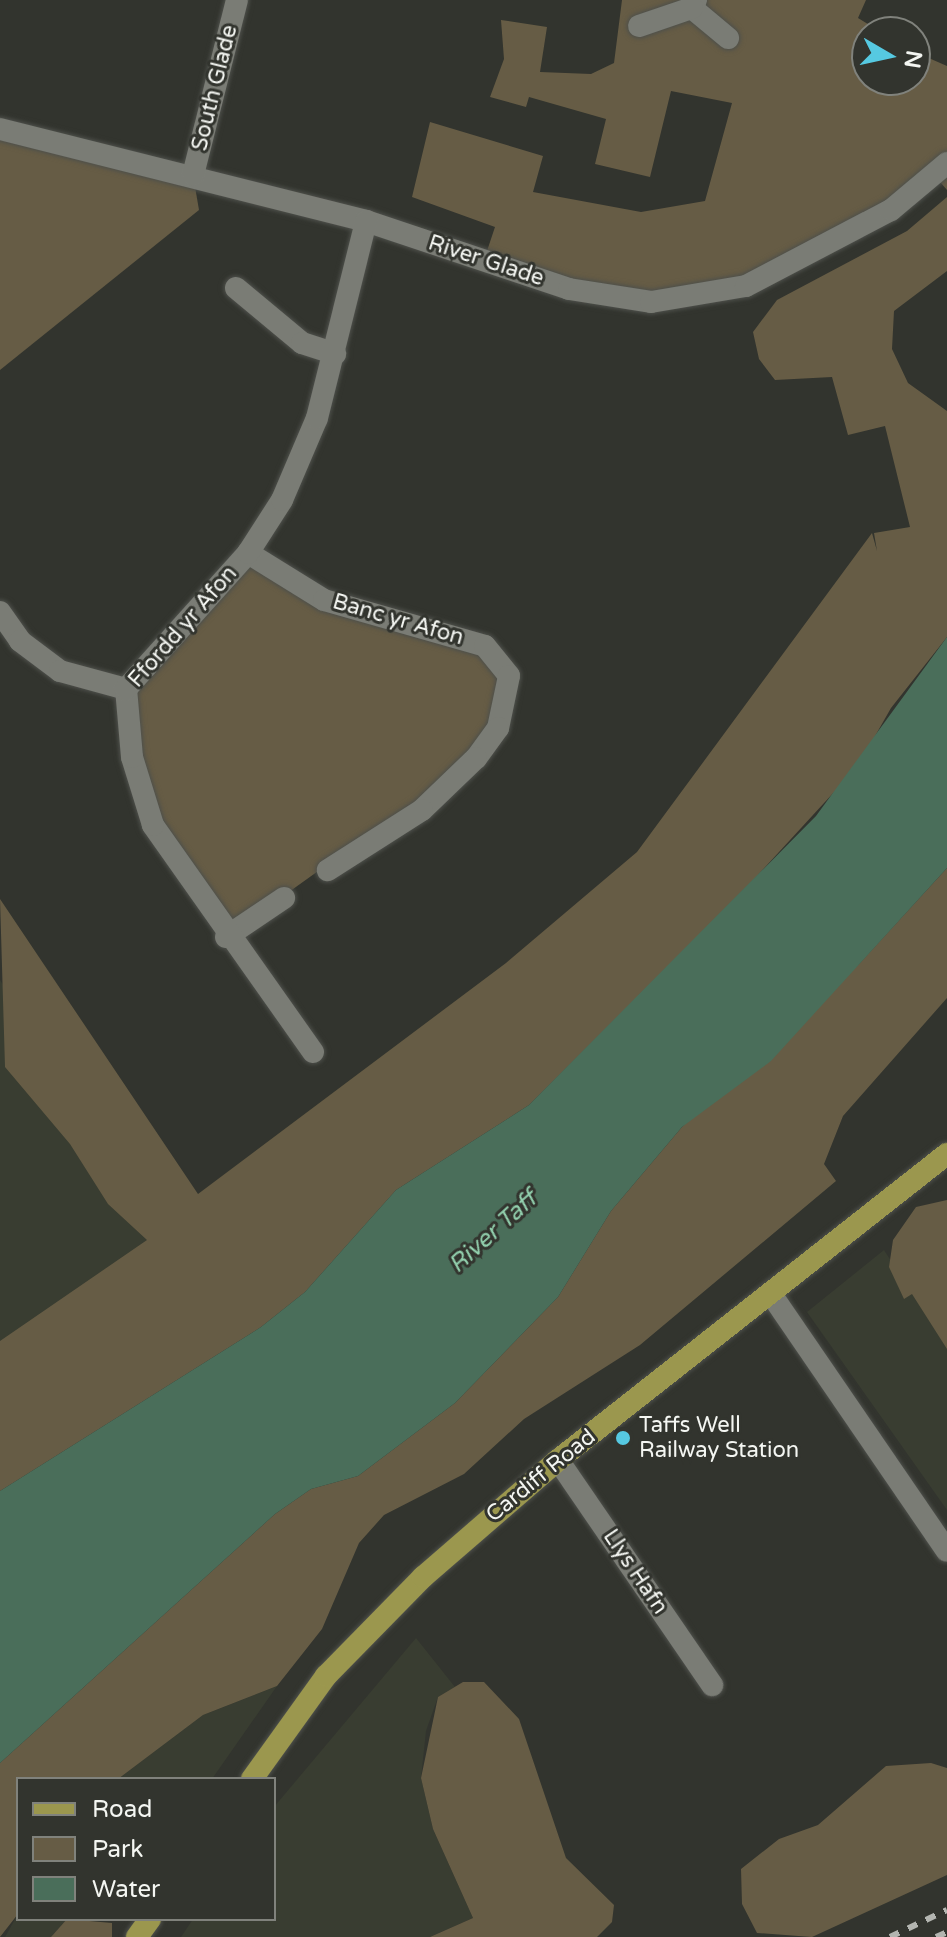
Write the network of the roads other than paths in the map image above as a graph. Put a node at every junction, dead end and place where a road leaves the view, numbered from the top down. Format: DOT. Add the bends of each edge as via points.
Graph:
graph roads {
  1 [pos="237,0"];
  2 [pos="694,4"];
  3 [pos="639,26"];
  4 [pos="728,38"];
  5 [pos="0,129"];
  6 [pos="947,163"];
  7 [pos="193,175"];
  8 [pos="366,221"];
  9 [pos="236,288"];
  10 [pos="335,354"];
  11 [pos="248,553"];
  12 [pos="0,612"];
  13 [pos="126,689"];
  14 [pos="328,870"];
  15 [pos="284,898"];
  16 [pos="226,937"];
  17 [pos="313,1052"];
  18 [pos="947,1154"];
  19 [pos="771,1294"];
  20 [pos="558,1460"];
  21 [pos="947,1551"];
  22 [pos="712,1685"];
  23 [pos="253,1777"];
  1 -- 7 [label="street, South Glade"];
  2 -- 3 [label="street"];
  2 -- 4 [label="street"];
  5 -- 7 [label="street, River Glade"];
  6 -- 8 [label="street, River Glade" via="891,210 746,286 697,299 651,302 569,289"];
  7 -- 8 [label="street, River Glade"];
  8 -- 10 [label="street, Ffordd yr Afon"];
  9 -- 10 [label="street" via="302,343"];
  10 -- 11 [label="street, Ffordd yr Afon" via="282,500"];
  11 -- 13 [label="street, Ffordd yr Afon"];
  11 -- 14 [label="street, Banc yr Afon" via="324,600 485,646 509,676 498,728 476,758 422,810"];
  12 -- 13 [label="street" via="20,641 60,671"];
  13 -- 16 [label="street, Ffordd yr Afon" via="129,745 153,825"];
  15 -- 16 [label="street"];
  16 -- 17 [label="street, Ffordd yr Afon"];
  18 -- 19 [label="main road, Cardiff Road"];
  19 -- 20 [label="main road, Cardiff Road"];
  19 -- 21 [label="street"];
  20 -- 22 [label="street, Llys Hafn"];
  20 -- 23 [label="main road, Cardiff Road" via="389,1608 326,1676"];
}
